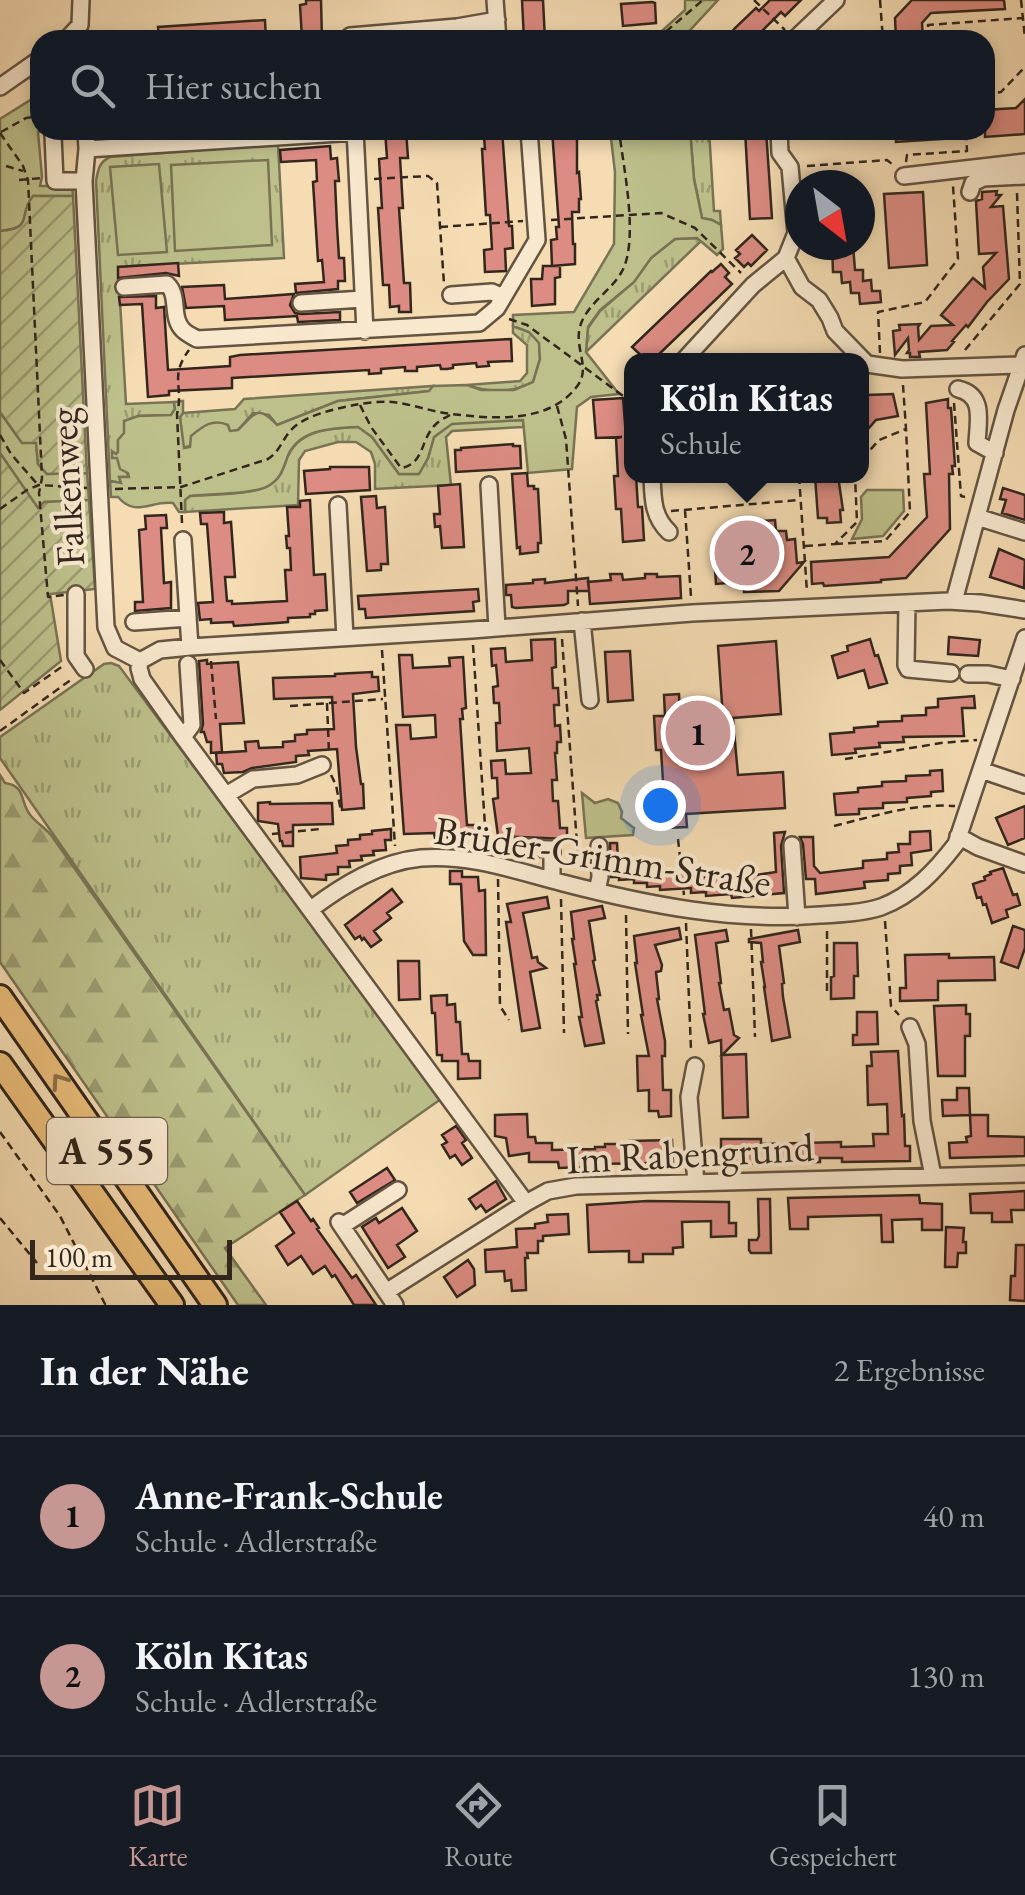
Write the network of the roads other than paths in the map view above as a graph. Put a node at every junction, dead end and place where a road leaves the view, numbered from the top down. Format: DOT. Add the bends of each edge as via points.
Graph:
graph roads {
  1 [pos="81,0"];
  2 [pos="495,0"];
  3 [pos="836,0"];
  4 [pos="497,20"];
  5 [pos="457,27"];
  6 [pos="76,30"];
  7 [pos="421,30"];
  8 [pos="460,30"];
  9 [pos="498,30"];
  10 [pos="804,30"];
  11 [pos="30,65"];
  12 [pos="0,86"];
  13 [pos="52,140"];
  14 [pos="87,140"];
  15 [pos="222,140"];
  16 [pos="356,140"];
  17 [pos="530,140"];
  18 [pos="779,140"];
  19 [pos="87,149"];
  20 [pos="790,170"];
  21 [pos="1022,171"];
  22 [pos="904,176"];
  23 [pos="84,181"];
  24 [pos="970,192"];
  25 [pos="785,259"];
  26 [pos="787,260"];
  27 [pos="124,287"];
  28 [pos="448,296"];
  29 [pos="363,299"];
  30 [pos="500,302"];
  31 [pos="300,303"];
  32 [pos="365,331"];
  33 [pos="690,353"];
  34 [pos="857,353"];
  35 [pos="1023,360"];
  36 [pos="870,366"];
  37 [pos="956,396"];
  38 [pos="1006,410"];
  39 [pos="1025,416"];
  40 [pos="995,453"];
  41 [pos="653,483"];
  42 [pos="489,485"];
  43 [pos="338,505"];
  44 [pos="979,509"];
  45 [pos="668,532"];
  46 [pos="1025,532"];
  47 [pos="183,540"];
  48 [pos="76,594"];
  49 [pos="954,601"];
  50 [pos="907,604"];
  51 [pos="1025,610"];
  52 [pos="188,618"];
  53 [pos="581,621"];
  54 [pos="134,622"];
  55 [pos="496,628"];
  56 [pos="345,638"];
  57 [pos="1025,638"];
  58 [pos="189,656"];
  59 [pos="140,661"];
  60 [pos="80,663"];
  61 [pos="1010,683"];
  62 [pos="1025,694"];
  63 [pos="590,700"];
  64 [pos="183,737"];
  65 [pos="322,765"];
  66 [pos="981,770"];
  67 [pos="1025,785"];
  68 [pos="226,795"];
  69 [pos="958,836"];
  70 [pos="792,845"];
  71 [pos="501,846"];
  72 [pos="599,846"];
  73 [pos="1025,864"];
  74 [pos="555,881"];
  75 [pos="597,891"];
  76 [pos="311,909"];
  77 [pos="797,917"];
  78 [pos="0,996"];
  79 [pos="910,1027"];
  80 [pos="0,1064"];
  81 [pos="694,1066"];
  82 [pos="1025,1174"];
  83 [pos="933,1176"];
  84 [pos="696,1183"];
  85 [pos="398,1190"];
  86 [pos="526,1204"];
  87 [pos="391,1298"];
  88 [pos="172,1305"];
  89 [pos="215,1305"];
  1 -- 6 [label="street"];
  2 -- 4 [label="street"];
  3 -- 10 [label="street"];
  4 -- 5 [label="street"];
  4 -- 9 [label="street"];
  5 -- 7 [label="street"];
  5 -- 8 [label="street"];
  11 -- 12 [label="street"];
  13 -- 23 [label="street" via="55,181"];
  14 -- 19 [label="street, Falkenweg"];
  15 -- 19 [label="street"];
  16 -- 29 [label="street"];
  17 -- 30 [label="street" via="537,240"];
  18 -- 20 [label="street"];
  19 -- 23 [label="street, Falkenweg"];
  21 -- 22 [label="street"];
  21 -- 24 [label="street" via="980,179"];
  23 -- 59 [label="street, Falkenweg" via="106,627 114,648"];
  25 -- 33 [label="street"];
  26 -- 34 [label="street"];
  27 -- 32 [label="street" via="171,286 177,322 197,339"];
  28 -- 30 [label="street" via="492,292"];
  29 -- 31 [label="street"];
  29 -- 32 [label="street"];
  30 -- 32 [label="street" via="479,323"];
  35 -- 36 [label="street"];
  35 -- 38 [label="street"];
  37 -- 40 [label="street" via="969,391 976,398 977,443"];
  38 -- 39 [label="street"];
  38 -- 40 [label="street"];
  40 -- 44 [label="street"];
  41 -- 45 [label="street" via="655,512"];
  42 -- 55 [label="street"];
  43 -- 56 [label="street"];
  44 -- 46 [label="street"];
  44 -- 49 [label="street"];
  47 -- 52 [label="street"];
  48 -- 60 [label="street"];
  49 -- 50 [label="street"];
  49 -- 51 [label="street"];
  50 -- 53 [label="street"];
  50 -- 61 [label="street" via="908,668 988,674"];
  52 -- 54 [label="street"];
  52 -- 58 [label="street"];
  53 -- 55 [label="street"];
  53 -- 63 [label="street"];
  55 -- 56 [label="street"];
  56 -- 58 [label="street" via="209,646"];
  57 -- 61 [label="street, Brüder-Grimm-Straße"];
  58 -- 59 [label="street" via="160,650"];
  58 -- 64 [label="street" via="192,725"];
  59 -- 64 [label="street, Falkenweg" via="142,680"];
  61 -- 62 [label="street"];
  61 -- 66 [label="street, Brüder-Grimm-Straße"];
  64 -- 68 [label="street, Falkenweg"];
  65 -- 68 [label="street" via="252,779"];
  66 -- 67 [label="street"];
  66 -- 69 [label="street, Brüder-Grimm-Straße"];
  68 -- 76 [label="street, Falkenweg"];
  69 -- 73 [label="street"];
  69 -- 77 [label="street, Brüder-Grimm-Straße" via="936,870 882,906"];
  70 -- 77 [label="street"];
  71 -- 74 [label="street" via="564,846"];
  72 -- 75 [label="street"];
  74 -- 75 [label="street, Brüder-Grimm-Straße"];
  74 -- 76 [label="street, Brüder-Grimm-Straße" via="435,858 396,863"];
  75 -- 77 [label="street, Brüder-Grimm-Straße" via="685,910"];
  76 -- 86 [label="street, Falkenweg"];
  89 -- 78 [label="highway, A 555, one-way"];
  79 -- 83 [label="street"];
  80 -- 88 [label="highway, A 555"];
  81 -- 84 [label="street" via="689,1098"];
  82 -- 83 [label="street, Im Rabengrund"];
  83 -- 84 [label="street, Im Rabengrund"];
  84 -- 86 [label="street, Im Rabengrund" via="576,1186"];
  85 -- 87 [label="street" via="340,1224"];
  86 -- 87 [label="street, Im Rabengrund"];
}
